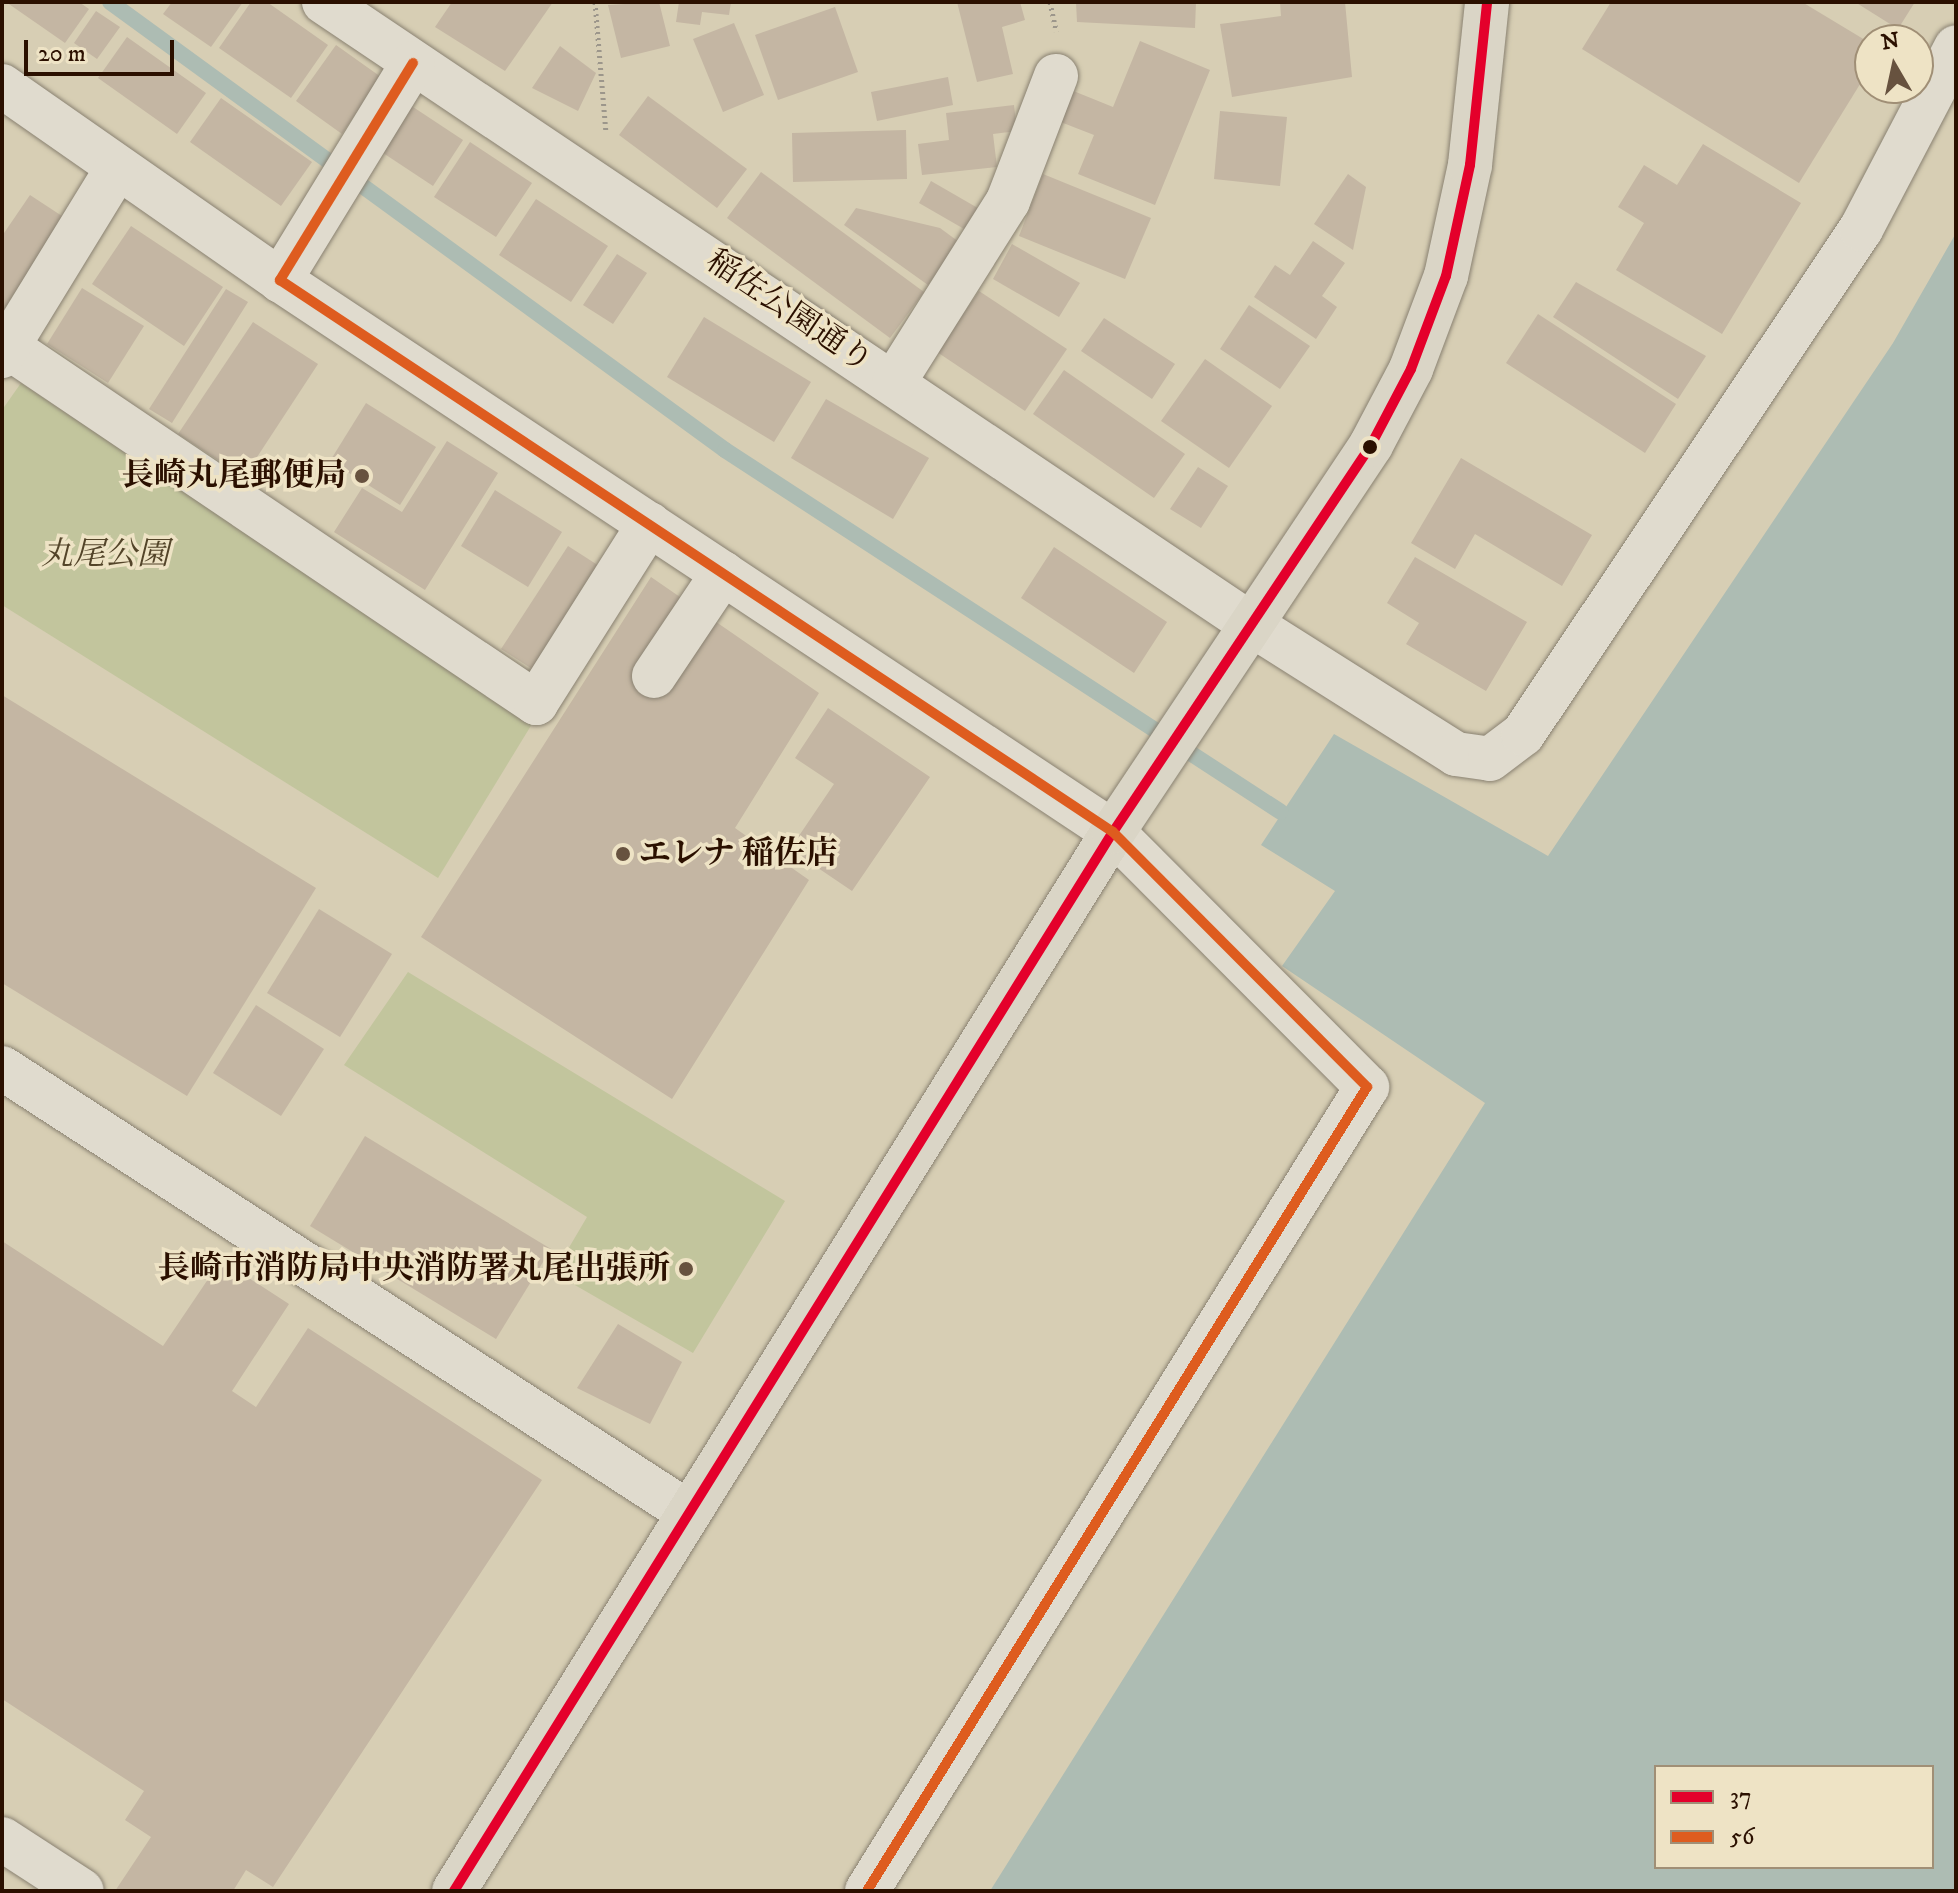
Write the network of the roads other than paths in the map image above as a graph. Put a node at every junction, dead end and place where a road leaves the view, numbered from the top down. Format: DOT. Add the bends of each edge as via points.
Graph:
graph roads {
  1 [pos="324,2"];
  2 [pos="1487,2"];
  3 [pos="1956,47"];
  4 [pos="413,63"];
  5 [pos="1056,76"];
  6 [pos="2,86"];
  7 [pos="116,170"];
  8 [pos="280,280"];
  9 [pos="5,351"];
  10 [pos="894,382"];
  11 [pos="649,524"];
  12 [pos="723,573"];
  13 [pos="1252,625"];
  14 [pos="654,676"];
  15 [pos="1113,832"];
  16 [pos="2,1068"];
  17 [pos="686,1511"];
  18 [pos="2,1839"];
  19 [pos="82,1891"];
  20 [pos="454,1891"];
  21 [pos="867,1891"];
  1 -- 4 [label="street, 稲佐公園通り"];
  2 -- 13 [label="highway" via="1470,165 1446,276 1411,369"];
  3 -- 13 [label="street, 稲佐公園通り" via="1861,229 1523,734 1490,759 1456,754"];
  4 -- 8 [label="street"];
  4 -- 10 [label="street, 稲佐公園通り"];
  5 -- 10 [label="street" via="1008,201"];
  6 -- 7 [label="street"];
  7 -- 8 [label="street"];
  7 -- 9 [label="street"];
  8 -- 11 [label="street"];
  9 -- 11 [label="street" via="536,703"];
  10 -- 13 [label="street, 稲佐公園通り"];
  11 -- 12 [label="street"];
  12 -- 14 [label="street"];
  12 -- 15 [label="street"];
  13 -- 15 [label="highway"];
  15 -- 17 [label="highway"];
  15 -- 21 [label="street" via="1367,1087"];
  16 -- 17 [label="street"];
  17 -- 20 [label="highway"];
  18 -- 19 [label="street"];
}
